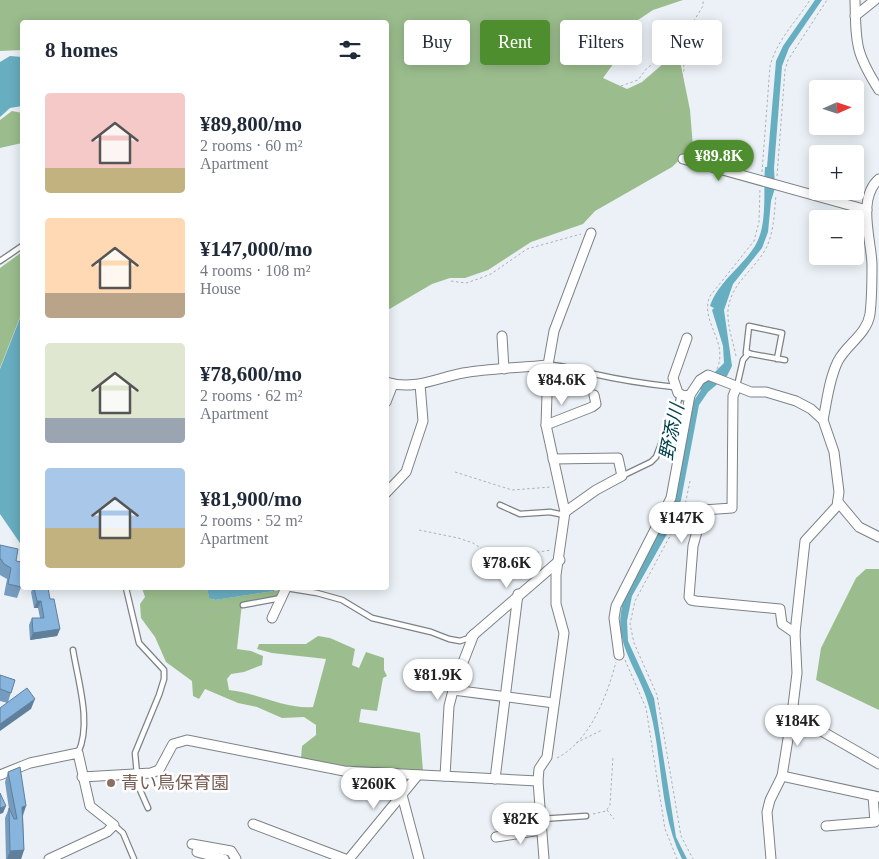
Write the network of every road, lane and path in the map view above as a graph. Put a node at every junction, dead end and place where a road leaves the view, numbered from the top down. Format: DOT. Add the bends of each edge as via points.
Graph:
graph roads {
  1 [pos="703,0"];
  2 [pos="810,0"];
  3 [pos="854,0"];
  4 [pos="875,0"];
  5 [pos="855,16"];
  6 [pos="694,20"];
  7 [pos="652,65"];
  8 [pos="684,65"];
  9 [pos="621,86"];
  10 [pos="879,90"];
  11 [pos="666,114"];
  12 [pos="682,159"];
  13 [pos="879,179"];
  14 [pos="761,182"];
  15 [pos="867,210"];
  16 [pos="591,233"];
  17 [pos="20,247"];
  18 [pos="0,261"];
  19 [pos="451,281"];
  20 [pos="502,336"];
  21 [pos="687,338"];
  22 [pos="749,353"];
  23 [pos="777,359"];
  24 [pos="785,360"];
  25 [pos="548,365"];
  26 [pos="504,369"];
  27 [pos="710,375"];
  28 [pos="390,383"];
  29 [pos="420,384"];
  30 [pos="737,386"];
  31 [pos="677,390"];
  32 [pos="690,395"];
  33 [pos="598,401"];
  34 [pos="823,420"];
  35 [pos="546,426"];
  36 [pos="553,458"];
  37 [pos="455,472"];
  38 [pos="622,476"];
  39 [pos="690,481"];
  40 [pos="560,486"];
  41 [pos="389,490"];
  42 [pos="838,502"];
  43 [pos="500,504"];
  44 [pos="564,513"];
  45 [pos="419,530"];
  46 [pos="879,536"];
  47 [pos="561,549"];
  48 [pos="560,560"];
  49 [pos="126,590"];
  50 [pos="285,590"];
  51 [pos="302,590"];
  52 [pos="518,594"];
  53 [pos="282,598"];
  54 [pos="243,605"];
  55 [pos="195,614"];
  56 [pos="272,618"];
  57 [pos="795,633"];
  58 [pos="472,636"];
  59 [pos="73,650"];
  60 [pos="619,655"];
  61 [pos="453,690"];
  62 [pos="505,697"];
  63 [pos="554,703"];
  64 [pos="792,714"];
  65 [pos="602,730"];
  66 [pos="574,744"];
  67 [pos="78,753"];
  68 [pos="613,757"];
  69 [pos="545,760"];
  70 [pos="879,764"];
  71 [pos="135,774"];
  72 [pos="0,775"];
  73 [pos="418,775"];
  74 [pos="445,776"];
  75 [pos="782,776"];
  76 [pos="82,777"];
  77 [pos="494,779"];
  78 [pos="538,781"];
  79 [pos="402,795"];
  80 [pos="876,796"];
  81 [pos="148,808"];
  82 [pos="607,810"];
  83 [pos="586,816"];
  84 [pos="541,818"];
  85 [pos="614,819"];
  86 [pos="253,824"];
  87 [pos="114,825"];
  88 [pos="826,826"];
  89 [pos="541,830"];
  90 [pos="496,837"];
  91 [pos="65,856"];
  92 [pos="49,859"];
  93 [pos="134,859"];
  94 [pos="224,859"];
  95 [pos="236,859"];
  96 [pos="345,859"];
  97 [pos="349,859"];
  98 [pos="419,859"];
  99 [pos="544,859"];
  100 [pos="677,859"];
  101 [pos="693,859"];
  102 [pos="771,859"];
  1 -- 6 [label="path"];
  2 -- 14 [label="path" via="783,36 772,58"];
  3 -- 5 [label="street"];
  4 -- 5 [label="street"];
  5 -- 10 [label="street" via="858,53"];
  7 -- 9 [label="path" via="638,80"];
  8 -- 11 [label="path"];
  12 -- 14 [label="street"];
  13 -- 15 [label="street" via="869,195"];
  14 -- 15 [label="street"];
  14 -- 27 [label="path" via="759,222 754,241 706,305 721,353 716,370"];
  15 -- 34 [label="street" via="872,264 870,316 838,362"];
  16 -- 19 [label="path" via="535,245 478,279 466,283"];
  16 -- 25 [label="street" via="554,331"];
  17 -- 18 [label="lane"];
  20 -- 26 [label="street"];
  21 -- 31 [label="street" via="673,378"];
  22 -- 23 [label="lane"];
  22 -- 23 [label="lane" via="746,353 750,326 782,333"];
  22 -- 30 [label="lane" via="743,360"];
  23 -- 24 [label="lane"];
  25 -- 26 [label="street"];
  25 -- 31 [label="lane" via="564,365"];
  25 -- 35 [label="street"];
  26 -- 29 [label="street" via="462,373"];
  27 -- 30 [label="street"];
  27 -- 32 [label="street" via="700,380"];
  28 -- 29 [label="street"];
  29 -- 41 [label="street" via="423,421 406,472"];
  30 -- 34 [label="street" via="796,401"];
  30 -- 57 [label="street" via="733,396 732,508 703,510 693,546 690,597 696,601 780,609 782,624"];
  31 -- 32 [label="street"];
  31 -- 38 [label="lane" via="674,421 666,431 656,457"];
  32 -- 60 [label="street" via="672,498 616,606 614,618"];
  33 -- 35 [label="street"];
  34 -- 42 [label="street" via="834,452"];
  35 -- 36 [label="street"];
  36 -- 38 [label="street" via="618,458"];
  36 -- 40 [label="street"];
  37 -- 40 [label="path" via="512,490"];
  38 -- 44 [label="street"];
  39 -- 101 [label="path" via="677,523 635,600 630,624 634,643 657,695 681,836"];
  40 -- 44 [label="street"];
  42 -- 46 [label="street" via="859,527"];
  42 -- 57 [label="street" via="804,541"];
  43 -- 44 [label="lane" via="520,514"];
  44 -- 47 [label="street"];
  45 -- 47 [label="path" via="473,543 497,558"];
  47 -- 48 [label="street"];
  48 -- 52 [label="street"];
  48 -- 63 [label="street" via="556,575 556,604 564,633"];
  49 -- 71 [label="lane" via="139,643 164,670 159,694 135,753"];
  50 -- 53 [label="street"];
  51 -- 58 [label="lane" via="342,600 372,618 449,639 460,641"];
  52 -- 58 [label="street"];
  52 -- 62 [label="street"];
  53 -- 54 [label="lane"];
  53 -- 56 [label="street"];
  54 -- 55 [label="path"];
  57 -- 64 [label="street" via="797,673"];
  58 -- 61 [label="street"];
  59 -- 67 [label="lane" via="83,730"];
  60 -- 66 [label="path" via="603,702"];
  60 -- 100 [label="path" via="625,660 646,708 665,829"];
  61 -- 62 [label="street"];
  61 -- 74 [label="street"];
  62 -- 63 [label="street"];
  62 -- 77 [label="street"];
  63 -- 69 [label="street"];
  64 -- 70 [label="street"];
  64 -- 75 [label="street"];
  65 -- 66 [label="path"];
  66 -- 69 [label="path" via="562,755"];
  67 -- 72 [label="street" via="30,763"];
  67 -- 76 [label="street"];
  68 -- 82 [label="path"];
  69 -- 78 [label="street" via="539,769"];
  71 -- 73 [label="street" via="159,770 173,744 187,740 344,771"];
  71 -- 76 [label="street"];
  71 -- 81 [label="lane"];
  73 -- 74 [label="street"];
  73 -- 79 [label="street"];
  74 -- 77 [label="street"];
  75 -- 80 [label="street"];
  75 -- 102 [label="street" via="767,812"];
  76 -- 87 [label="street" via="90,806"];
  77 -- 78 [label="street"];
  78 -- 84 [label="street"];
  79 -- 97 [label="street"];
  79 -- 98 [label="street"];
  80 -- 88 [label="street" via="875,822"];
  82 -- 83 [label="path"];
  82 -- 85 [label="path"];
  83 -- 84 [label="lane"];
  84 -- 89 [label="street"];
  86 -- 96 [label="street"];
  87 -- 91 [label="street" via="108,832"];
  87 -- 93 [label="lane" via="123,833"];
  89 -- 90 [label="street"];
  89 -- 99 [label="street"];
  91 -- 92 [label="street"];
  94 -- 95 [label="street" via="194,848 231,851"];
}
